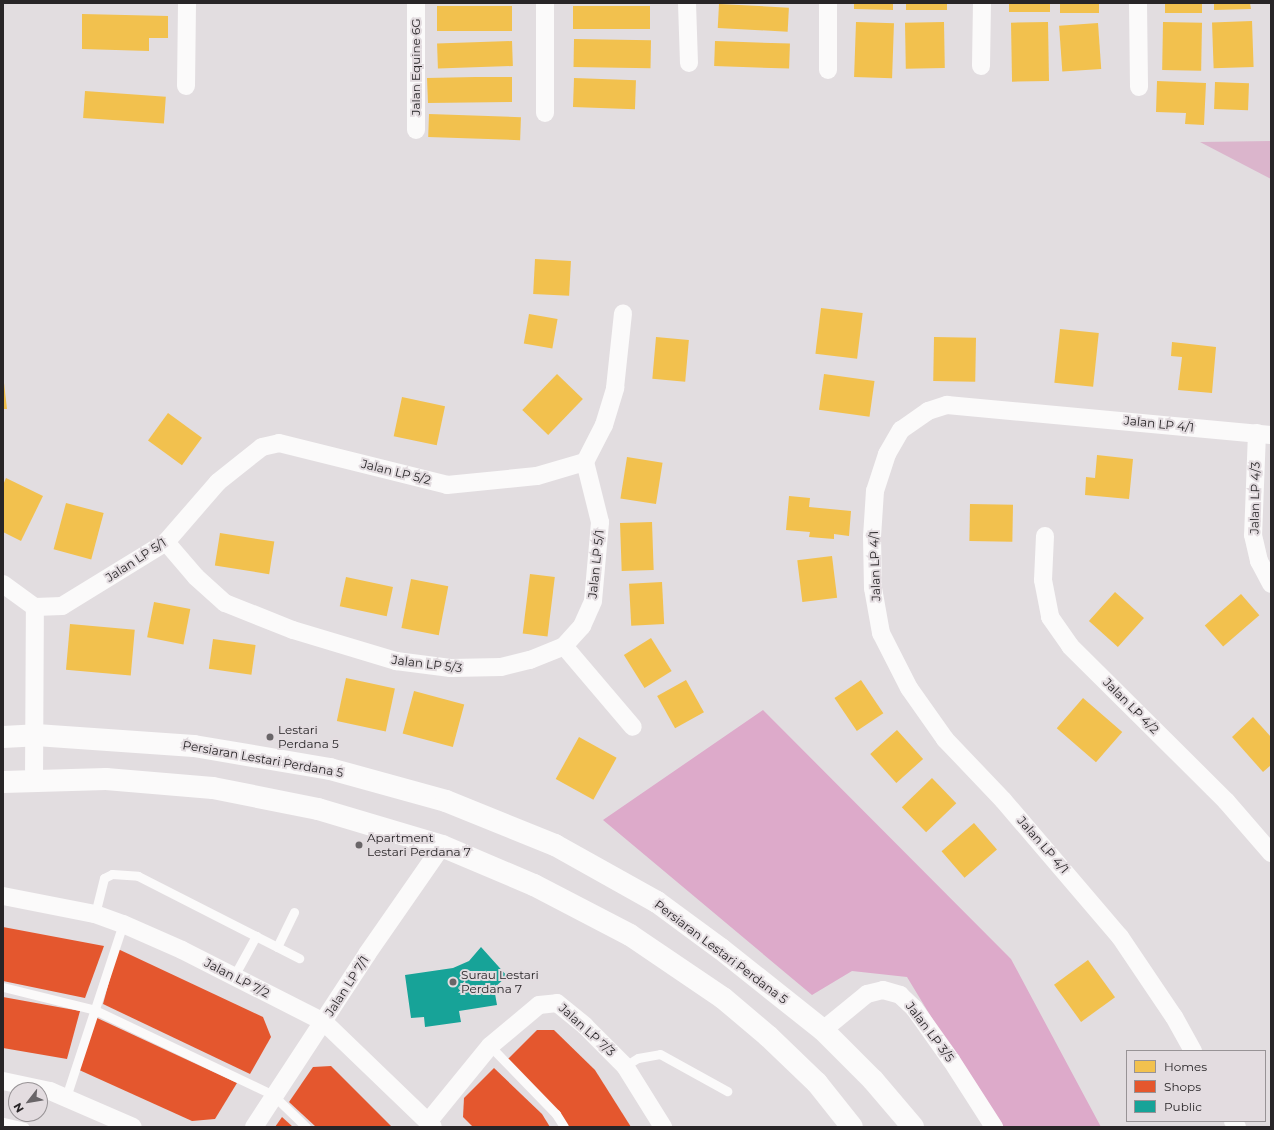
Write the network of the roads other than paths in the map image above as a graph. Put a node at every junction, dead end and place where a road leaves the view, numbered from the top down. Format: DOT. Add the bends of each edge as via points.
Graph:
graph roads {
  1 [pos="187,3"];
  2 [pos="416,3"];
  3 [pos="545,3"];
  4 [pos="687,3"];
  5 [pos="828,3"];
  6 [pos="982,3"];
  7 [pos="1138,3"];
  8 [pos="689,63"];
  9 [pos="981,66"];
  10 [pos="828,70"];
  11 [pos="186,86"];
  12 [pos="1139,87"];
  13 [pos="545,113"];
  14 [pos="416,130"];
  15 [pos="623,313"];
  16 [pos="1264,434"];
  17 [pos="585,462"];
  18 [pos="218,482"];
  19 [pos="1045,536"];
  20 [pos="166,542"];
  21 [pos="3,584"];
  22 [pos="1271,584"];
  23 [pos="35,607"];
  24 [pos="564,646"];
  25 [pos="633,728"];
  26 [pos="36,735"];
  27 [pos="3,737"];
  28 [pos="34,780"];
  29 [pos="3,782"];
  30 [pos="442,846"];
  31 [pos="1271,852"];
  32 [pos="3,896"];
  33 [pos="294,912"];
  34 [pos="95,914"];
  35 [pos="122,924"];
  36 [pos="256,936"];
  37 [pos="277,947"];
  38 [pos="299,958"];
  39 [pos="234,976"];
  40 [pos="3,987"];
  41 [pos="95,1010"];
  42 [pos="324,1022"];
  43 [pos="823,1030"];
  44 [pos="490,1046"];
  45 [pos="1193,1050"];
  46 [pos="625,1066"];
  47 [pos="3,1081"];
  48 [pos="727,1091"];
  49 [pos="273,1096"];
  50 [pos="66,1097"];
  51 [pos="3,1122"];
  52 [pos="431,1124"];
  53 [pos="24,1127"];
  54 [pos="134,1127"];
  55 [pos="254,1127"];
  56 [pos="306,1127"];
  57 [pos="564,1127"];
  58 [pos="663,1127"];
  59 [pos="852,1127"];
  60 [pos="913,1127"];
  61 [pos="994,1127"];
  1 -- 11 [label="street"];
  2 -- 14 [label="street, Jalan Equine 6G"];
  3 -- 13 [label="street"];
  4 -- 8 [label="street"];
  5 -- 10 [label="street"];
  6 -- 9 [label="street"];
  7 -- 12 [label="street"];
  15 -- 17 [label="street" via="615,388 604,426"];
  16 -- 22 [label="street, Jalan LP 4/3" via="1253,534 1259,561"];
  16 -- 45 [label="street, Jalan LP 4/1" via="947,405 928,411 902,430 887,454 875,491 872,537 873,588 881,633 909,688 945,739 1004,800 1120,937"];
  17 -- 18 [label="street, Jalan LP 5/2" via="537,476 447,485 279,443 262,447"];
  17 -- 24 [label="street, Jalan LP 5/1" via="600,522 593,601 582,626"];
  18 -- 20 [label="street, Jalan LP 5/1"];
  19 -- 31 [label="street, Jalan LP 4/2" via="1043,580 1050,617 1070,646 1226,801"];
  20 -- 23 [label="street, Jalan LP 5/1" via="62,606"];
  20 -- 24 [label="street, Jalan LP 5/3" via="196,577 225,603 293,630 396,661 451,668 495,668 530,660"];
  21 -- 23 [label="street"];
  23 -- 26 [label="street"];
  24 -- 25 [label="street"];
  26 -- 27 [label="main road, Persiaran Lestari Perdana 5"];
  26 -- 28 [label="street"];
  26 -- 43 [label="main road, Persiaran Lestari Perdana 5" via="194,746 330,768 446,801 555,845 657,902"];
  28 -- 29 [label="main road"];
  28 -- 30 [label="main road" via="106,779 213,788 318,809"];
  30 -- 42 [label="street, Jalan LP 7/1"];
  30 -- 59 [label="main road" via="534,885 630,935 723,998 817,1083"];
  32 -- 34 [label="street, Jalan LP 7/2"];
  33 -- 37 [label="lane"];
  34 -- 35 [label="street, Jalan LP 7/2"];
  34 -- 36 [label="lane" via="104,878 123,873 138,876 158,885"];
  35 -- 39 [label="street, Jalan LP 7/2"];
  35 -- 41 [label="lane"];
  36 -- 37 [label="lane"];
  36 -- 39 [label="lane"];
  37 -- 38 [label="lane"];
  39 -- 42 [label="street, Jalan LP 7/2"];
  40 -- 41 [label="lane"];
  41 -- 49 [label="lane"];
  41 -- 50 [label="lane"];
  42 -- 49 [label="street, Jalan LP 7/1"];
  42 -- 52 [label="street, Jalan LP 7/2"];
  43 -- 60 [label="main road, Persiaran Lestari Perdana 5" via="873,1080"];
  43 -- 61 [label="street, Jalan LP 3/5" via="867,994 883,990 900,995 914,1008 942,1047"];
  44 -- 46 [label="street, Jalan LP 7/3" via="539,1005 557,1003 585,1026"];
  44 -- 52 [label="street, Jalan LP 7/3"];
  44 -- 57 [label="lane" via="556,1114"];
  46 -- 48 [label="lane" via="652,1054 666,1056"];
  46 -- 58 [label="street, Jalan LP 7/3"];
  47 -- 50 [label="street"];
  49 -- 55 [label="street, Jalan LP 7/1"];
  49 -- 56 [label="lane"];
  50 -- 54 [label="street"];
  51 -- 53 [label="lane"];
}
